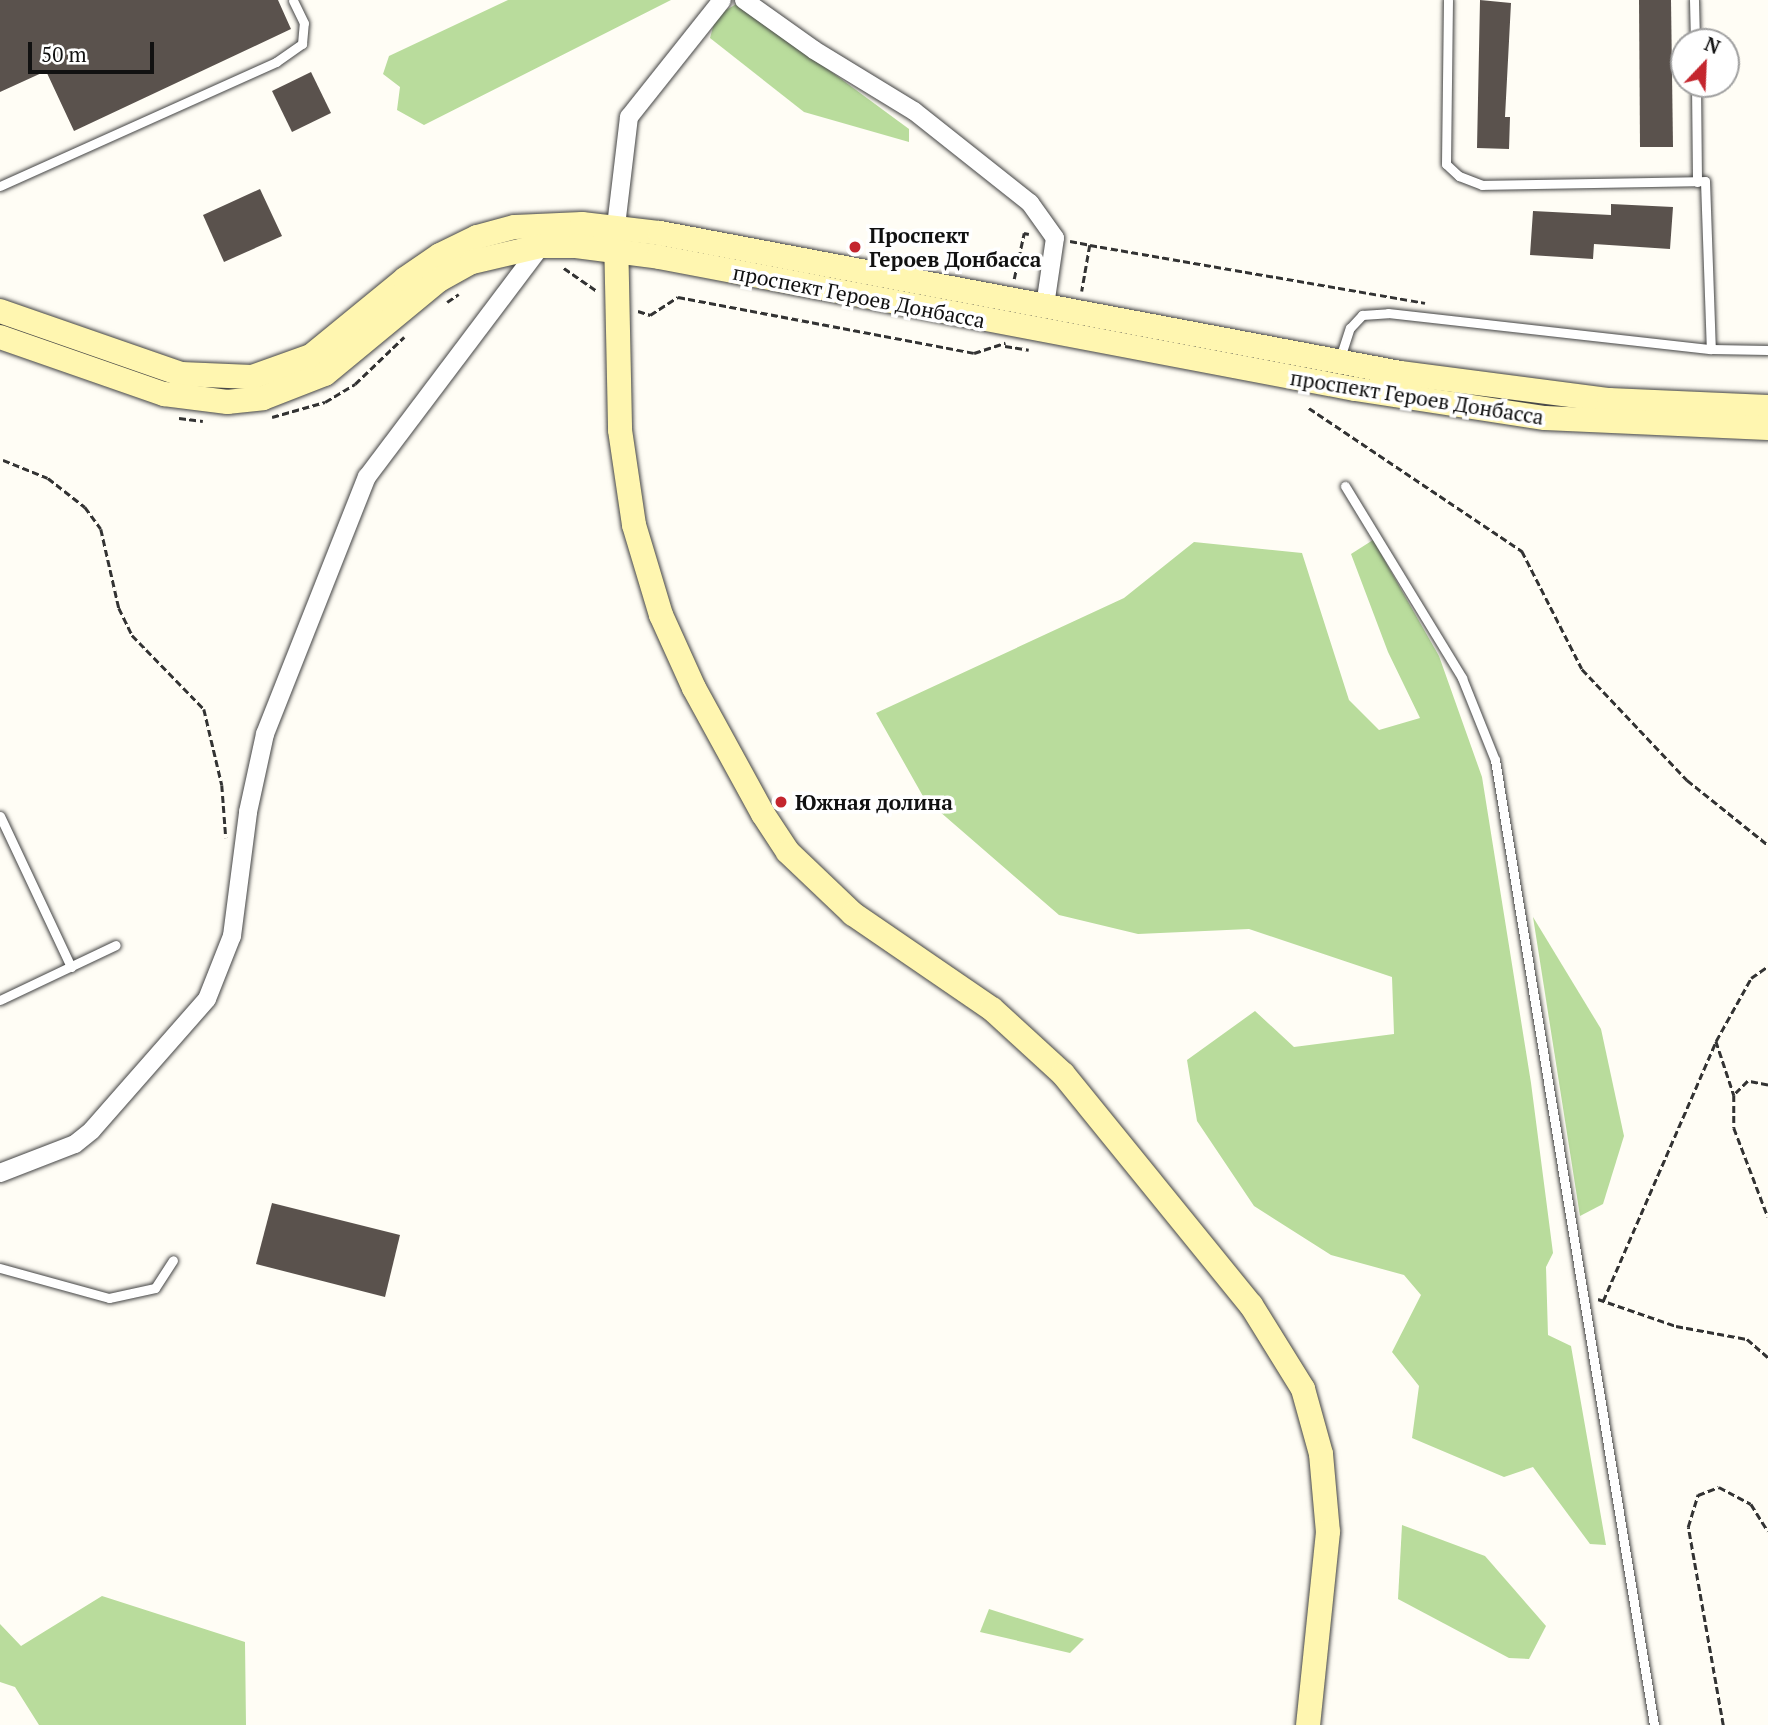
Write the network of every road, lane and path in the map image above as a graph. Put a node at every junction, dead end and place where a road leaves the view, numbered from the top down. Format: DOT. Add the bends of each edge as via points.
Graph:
graph roads {
  1 [pos="293,0"];
  2 [pos="722,0"];
  3 [pos="744,0"];
  4 [pos="1448,0"];
  5 [pos="1694,0"];
  6 [pos="1695,28"];
  7 [pos="1696,98"];
  8 [pos="1697,182"];
  9 [pos="0,186"];
  10 [pos="616,238"];
  11 [pos="1090,245"];
  12 [pos="547,256"];
  13 [pos="1000,276"];
  14 [pos="465,291"];
  15 [pos="1011,300"];
  16 [pos="1438,305"];
  17 [pos="442,306"];
  18 [pos="1045,306"];
  19 [pos="618,308"];
  20 [pos="0,311"];
  21 [pos="1008,324"];
  22 [pos="411,331"];
  23 [pos="0,337"];
  24 [pos="1712,349"];
  25 [pos="1768,351"];
  26 [pos="1338,362"];
  27 [pos="1768,407"];
  28 [pos="1309,408"];
  29 [pos="177,418"];
  30 [pos="265,418"];
  31 [pos="215,422"];
  32 [pos="1768,428"];
  33 [pos="3,460"];
  34 [pos="1345,486"];
  35 [pos="0,816"];
  36 [pos="1768,845"];
  37 [pos="226,850"];
  38 [pos="117,945"];
  39 [pos="1768,966"];
  40 [pos="71,967"];
  41 [pos="0,1000"];
  42 [pos="1716,1041"];
  43 [pos="1768,1085"];
  44 [pos="1734,1094"];
  45 [pos="0,1173"];
  46 [pos="1768,1217"];
  47 [pos="173,1260"];
  48 [pos="0,1268"];
  49 [pos="1585,1294"];
  50 [pos="1603,1301"];
  51 [pos="1768,1357"];
  52 [pos="1768,1531"];
  53 [pos="1308,1725"];
  54 [pos="1654,1725"];
  55 [pos="1723,1725"];
  1 -- 9 [label="lane" via="304,23 302,44 276,62"];
  2 -- 10 [label="street" via="629,117"];
  3 -- 18 [label="street" via="814,50 914,111 1030,203 1055,238"];
  4 -- 8 [label="lane" via="1446,164 1459,176 1482,185"];
  5 -- 6 [label="lane"];
  7 -- 8 [label="lane"];
  8 -- 24 [label="lane" via="1706,181"];
  10 -- 12 [label="street, проспект Героев Донбасса"];
  10 -- 15 [label="street, проспект Героев Донбасса"];
  10 -- 19 [label="street"];
  10 -- 20 [label="street, проспект Героев Донбасса" via="546,223 477,237 405,279 311,356 252,377 181,374"];
  10 -- 21 [label="street, проспект Героев Донбасса"];
  11 -- 16 [label="path"];
  12 -- 19 [label="path" via="586,279 596,289 600,309"];
  12 -- 23 [label="street, проспект Героев Донбасса" via="493,255 439,280 325,374 263,398 227,402 164,394"];
  12 -- 45 [label="street" via="367,477 265,734 248,811 232,936 207,999 92,1130 75,1144"];
  13 -- 15 [label="path" via="1014,279"];
  14 -- 17 [label="path"];
  15 -- 18 [label="street, проспект Героев Донбасса"];
  18 -- 26 [label="street, проспект Героев Донбасса"];
  19 -- 21 [label="path" via="650,315 678,297 974,353 1005,346"];
  19 -- 53 [label="street" via="620,430 626,485 643,561 694,688 763,814 814,881 853,914 992,1009 1063,1074 1251,1305 1303,1390 1321,1454 1328,1532"];
  21 -- 32 [label="street, проспект Героев Донбасса" via="1355,389 1545,418"];
  22 -- 30 [label="path" via="355,384 313,406"];
  24 -- 25 [label="lane"];
  24 -- 26 [label="lane" via="1388,313 1362,315 1350,328"];
  26 -- 27 [label="street, проспект Героев Донбасса" via="1609,400"];
  28 -- 36 [label="path" via="1522,551 1582,669 1687,780"];
  29 -- 31 [label="path"];
  33 -- 37 [label="path" via="48,478 85,507 101,529 120,608 132,635 204,709 222,785"];
  34 -- 49 [label="lane" via="1462,678 1496,760"];
  35 -- 40 [label="lane"];
  38 -- 40 [label="lane"];
  39 -- 42 [label="path" via="1751,978"];
  40 -- 41 [label="lane"];
  42 -- 44 [label="path"];
  42 -- 50 [label="path"];
  43 -- 44 [label="path" via="1748,1081"];
  44 -- 46 [label="path" via="1734,1128"];
  47 -- 48 [label="lane" via="155,1288 109,1298"];
  49 -- 50 [label="path"];
  49 -- 54 [label="lane" via="1630,1570 1637,1643"];
  50 -- 51 [label="path" via="1676,1326 1747,1339"];
  52 -- 55 [label="path" via="1751,1504 1720,1487 1699,1495 1688,1527"];
}
